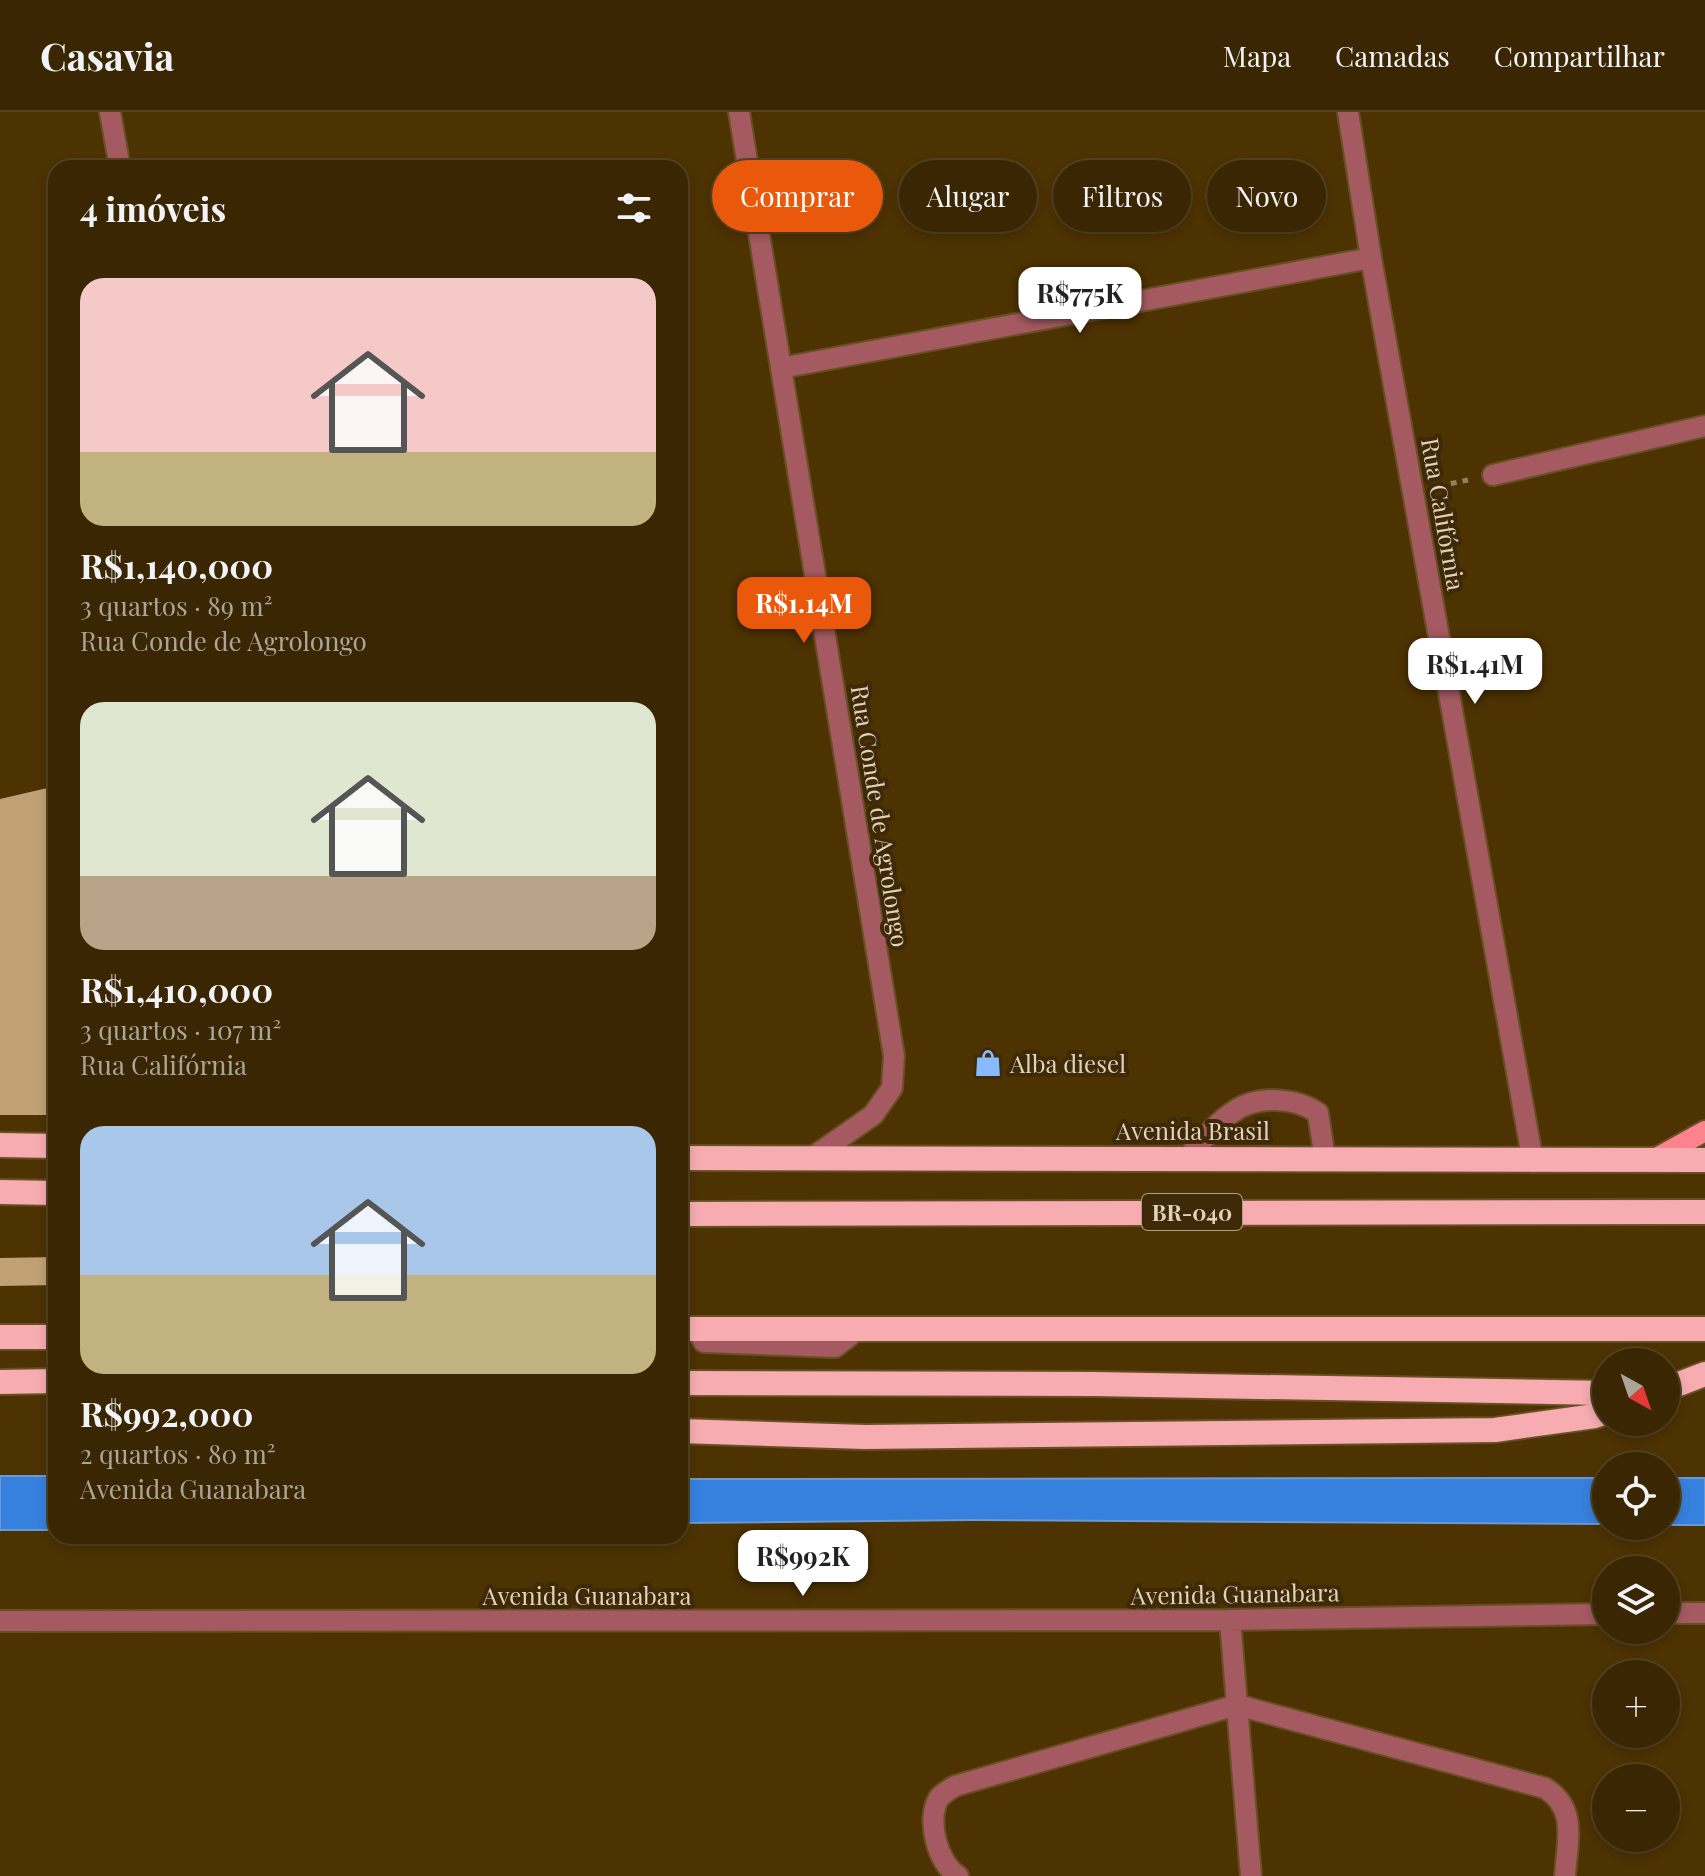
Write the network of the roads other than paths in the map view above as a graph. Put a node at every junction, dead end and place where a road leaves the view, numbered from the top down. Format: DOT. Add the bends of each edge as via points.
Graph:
graph roads {
  1 [pos="110,112"];
  2 [pos="739,112"];
  3 [pos="1348,112"];
  4 [pos="119,160"];
  5 [pos="1371,258"];
  6 [pos="781,368"];
  7 [pos="1705,426"];
  8 [pos="1493,475"];
  9 [pos="1705,1131"];
  10 [pos="0,1145"];
  11 [pos="48,1146"];
  12 [pos="688,1158"];
  13 [pos="1187,1158"];
  14 [pos="810,1159"];
  15 [pos="1325,1159"];
  16 [pos="1705,1160"];
  17 [pos="1652,1161"];
  18 [pos="1533,1162"];
  19 [pos="0,1192"];
  20 [pos="48,1193"];
  21 [pos="1705,1212"];
  22 [pos="688,1214"];
  23 [pos="688,1329"];
  24 [pos="1705,1329"];
  25 [pos="0,1337"];
  26 [pos="48,1337"];
  27 [pos="1705,1374"];
  28 [pos="48,1381"];
  29 [pos="0,1382"];
  30 [pos="688,1383"];
  31 [pos="1680,1385"];
  32 [pos="1680,1392"];
  33 [pos="1592,1393"];
  34 [pos="1705,1394"];
  35 [pos="1592,1414"];
  36 [pos="688,1431"];
  37 [pos="1680,1613"];
  38 [pos="1705,1613"];
  39 [pos="1592,1614"];
  40 [pos="1230,1620"];
  41 [pos="0,1621"];
  42 [pos="1237,1705"];
  43 [pos="958,1876"];
  44 [pos="1251,1876"];
  45 [pos="1565,1876"];
  1 -- 4 [label="street"];
  2 -- 6 [label="street, Rua Conde de Agrolongo"];
  3 -- 5 [label="street, Rua Califórnia"];
  5 -- 6 [label="street"];
  5 -- 18 [label="street, Rua Califórnia"];
  6 -- 14 [label="street, Rua Conde de Agrolongo" via="894,1056 892,1088 873,1115"];
  7 -- 8 [label="street"];
  9 -- 17 [label="main road"];
  10 -- 11 [label="highway"];
  12 -- 14 [label="highway, Avenida Brasil"];
  13 -- 14 [label="highway, Avenida Brasil"];
  13 -- 15 [label="highway, Avenida Brasil"];
  13 -- 15 [label="street" via="1233,1111 1264,1100 1304,1104 1318,1113"];
  15 -- 18 [label="highway, Avenida Brasil"];
  16 -- 17 [label="highway, Avenida Brasil"];
  17 -- 18 [label="highway, Avenida Brasil"];
  19 -- 20 [label="highway"];
  21 -- 22 [label="highway, BR-040"];
  23 -- 24 [label="highway"];
  25 -- 26 [label="highway"];
  27 -- 31 [label="highway"];
  28 -- 29 [label="highway"];
  30 -- 33 [label="highway"];
  32 -- 34 [label="highway"];
  35 -- 36 [label="highway" via="1495,1430 865,1437"];
  37 -- 38 [label="street"];
  39 -- 40 [label="street, Avenida Guanabara"];
  40 -- 41 [label="street, Avenida Guanabara"];
  40 -- 42 [label="street"];
  42 -- 43 [label="street" via="955,1786 940,1796 932,1817 941,1856"];
  42 -- 44 [label="street"];
  42 -- 45 [label="street" via="1545,1788 1559,1797 1568,1813"];
}
